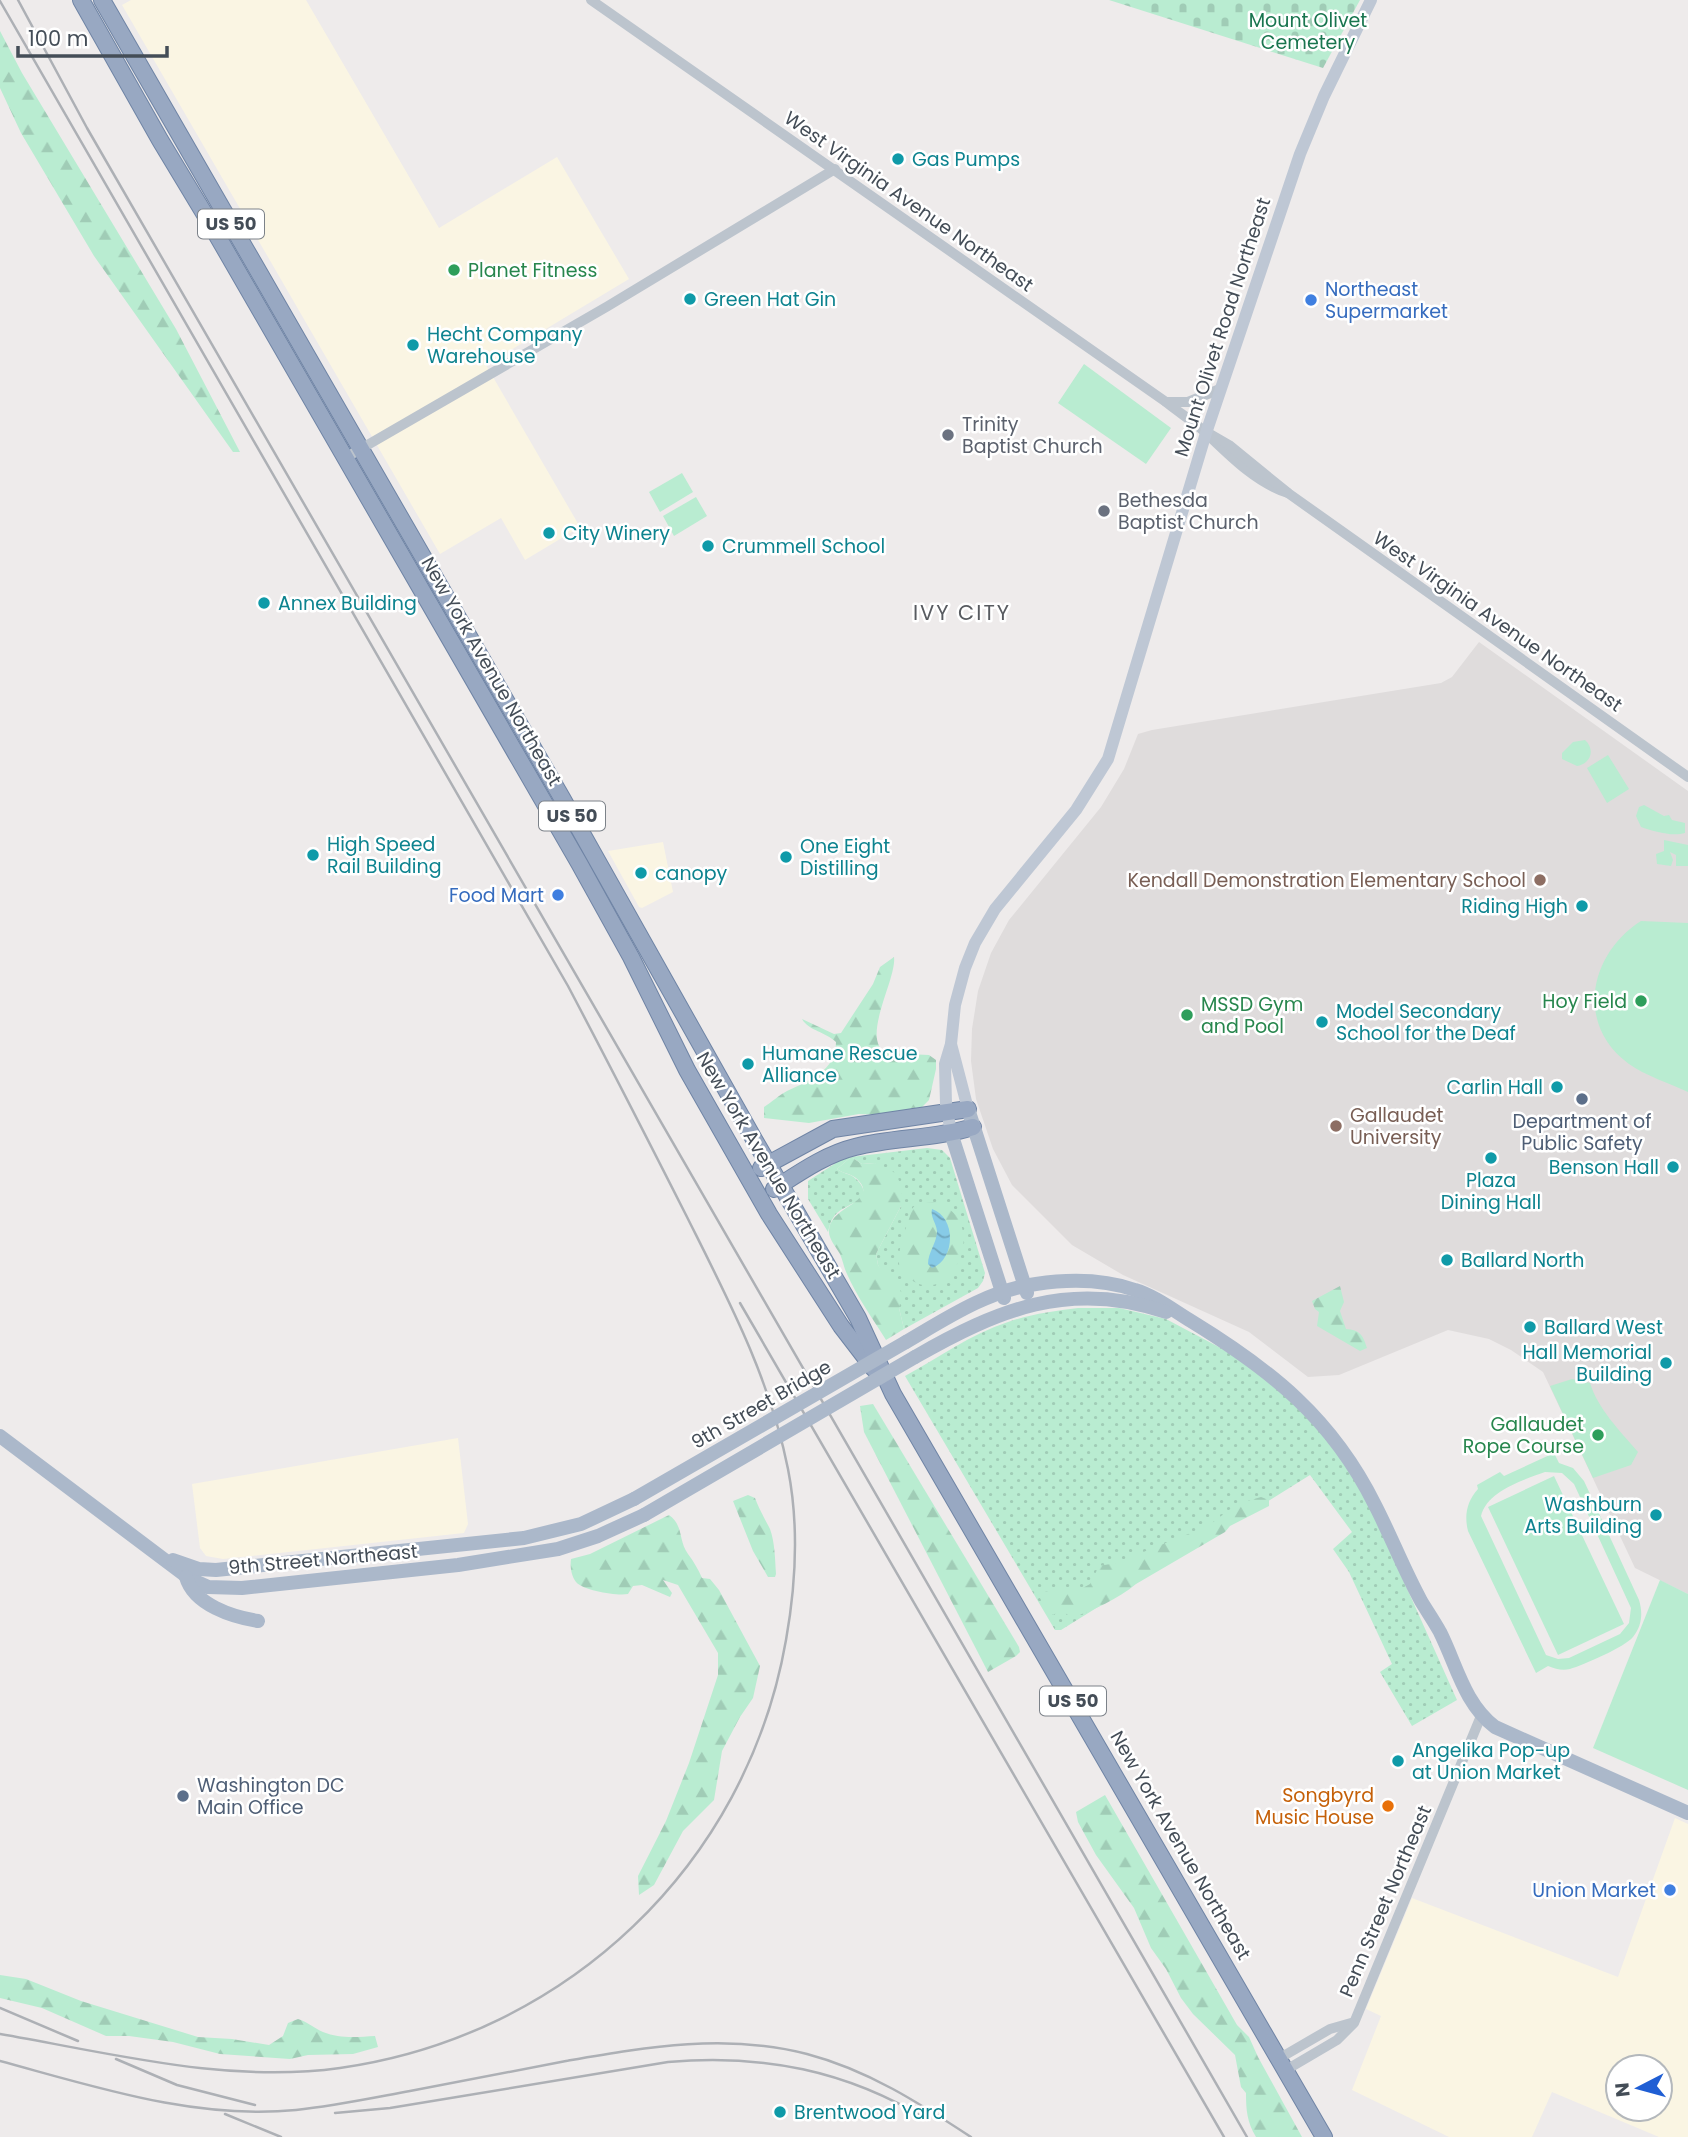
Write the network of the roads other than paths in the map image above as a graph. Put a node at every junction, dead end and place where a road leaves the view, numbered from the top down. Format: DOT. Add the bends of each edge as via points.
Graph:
graph roads {
  1 [pos="81,0"];
  2 [pos="102,0"];
  3 [pos="591,0"];
  4 [pos="1371,0"];
  5 [pos="835,169"];
  6 [pos="1220,389"];
  7 [pos="1166,402"];
  8 [pos="1206,433"];
  9 [pos="360,449"];
  10 [pos="345,457"];
  11 [pos="1688,778"];
  12 [pos="951,1044"];
  13 [pos="968,1110"];
  14 [pos="947,1113"];
  15 [pos="973,1127"];
  16 [pos="951,1133"];
  17 [pos="768,1164"];
  18 [pos="747,1176"];
  19 [pos="780,1185"];
  20 [pos="760,1198"];
  21 [pos="1024,1286"];
  22 [pos="1002,1292"];
  23 [pos="1030,1304"];
  24 [pos="1008,1311"];
  25 [pos="1189,1320"];
  26 [pos="894,1394"];
  27 [pos="0,1436"];
  28 [pos="634,1499"];
  29 [pos="643,1515"];
  30 [pos="159,1554"];
  31 [pos="186,1576"];
  32 [pos="258,1621"];
  33 [pos="1481,1716"];
  34 [pos="1688,1813"];
  35 [pos="1283,2064"];
  36 [pos="1324,2137"];
  1 -- 10 [label="highway, New York Avenue Northeast / US 50"];
  2 -- 9 [label="highway, New York Avenue Northeast / US 50"];
  3 -- 5 [label="street, West Virginia Avenue Northeast"];
  4 -- 6 [label="main road, Mount Olivet Road Northeast" via="1300,154"];
  5 -- 7 [label="street, West Virginia Avenue Northeast"];
  5 -- 9 [label="street"];
  6 -- 7 [label="street" via="1188,402"];
  6 -- 8 [label="main road, Mount Olivet Road Northeast"];
  7 -- 8 [label="street, West Virginia Avenue Northeast"];
  8 -- 11 [label="street, West Virginia Avenue Northeast" via="1229,445 1288,493"];
  8 -- 12 [label="main road, Mount Olivet Road Northeast" via="1112,749 1084,799 981,931 961,980"];
  9 -- 10 [label="street"];
  9 -- 17 [label="highway, New York Avenue Northeast / US 50"];
  10 -- 18 [label="highway, New York Avenue Northeast / US 50" via="613,923"];
  12 -- 13 [label="main road, Mount Olivet Road Northeast"];
  12 -- 14 [label="main road, Mount Olivet Road Northeast" via="945,1064"];
  13 -- 14 [label="highway"];
  13 -- 15 [label="main road, Mount Olivet Road Northeast"];
  14 -- 16 [label="main road, Mount Olivet Road Northeast"];
  14 -- 17 [label="highway" via="833,1129"];
  15 -- 16 [label="highway"];
  15 -- 21 [label="main road, Mount Olivet Road Northeast"];
  16 -- 19 [label="highway" via="847,1149"];
  16 -- 22 [label="main road, Mount Olivet Road Northeast"];
  17 -- 18 [label="highway"];
  17 -- 19 [label="highway, New York Avenue Northeast / US 50"];
  18 -- 20 [label="highway, New York Avenue Northeast / US 50"];
  19 -- 20 [label="highway"];
  19 -- 26 [label="highway, New York Avenue Northeast / US 50" via="858,1318"];
  20 -- 26 [label="highway, New York Avenue Northeast / US 50" via="841,1326"];
  21 -- 22 [label="main road, 9th Street Bridge"];
  21 -- 23 [label="main road, Mount Olivet Road Northeast"];
  21 -- 25 [label="main road, 9th Street Bridge" via="1074,1281 1115,1284 1141,1292"];
  22 -- 24 [label="main road, Mount Olivet Road Northeast"];
  22 -- 28 [label="main road, 9th Street Bridge, bridge" via="975,1303"];
  23 -- 24 [label="main road, 9th Street Bridge"];
  23 -- 25 [label="main road, 9th Street Bridge" via="1102,1299 1148,1306"];
  24 -- 29 [label="main road, 9th Street Bridge, bridge" via="972,1325"];
  25 -- 33 [label="main road" via="1283,1384 1335,1440 1375,1504"];
  26 -- 35 [label="highway, New York Avenue Northeast / US 50"];
  27 -- 30 [label="main road"];
  28 -- 30 [label="main road, 9th Street Northeast" via="566,1529 507,1540 216,1570 199,1569"];
  29 -- 31 [label="main road, 9th Street Northeast" via="558,1549 458,1565 242,1588 208,1587"];
  30 -- 31 [label="main road, 9th Street Northeast"];
  31 -- 32 [label="main road" via="194,1592 211,1604 239,1618"];
  33 -- 34 [label="main road" via="1495,1727"];
  33 -- 35 [label="street, Penn Street Northeast" via="1354,2023 1337,2040"];
  35 -- 36 [label="highway, New York Avenue Northeast / US 50"];
}
